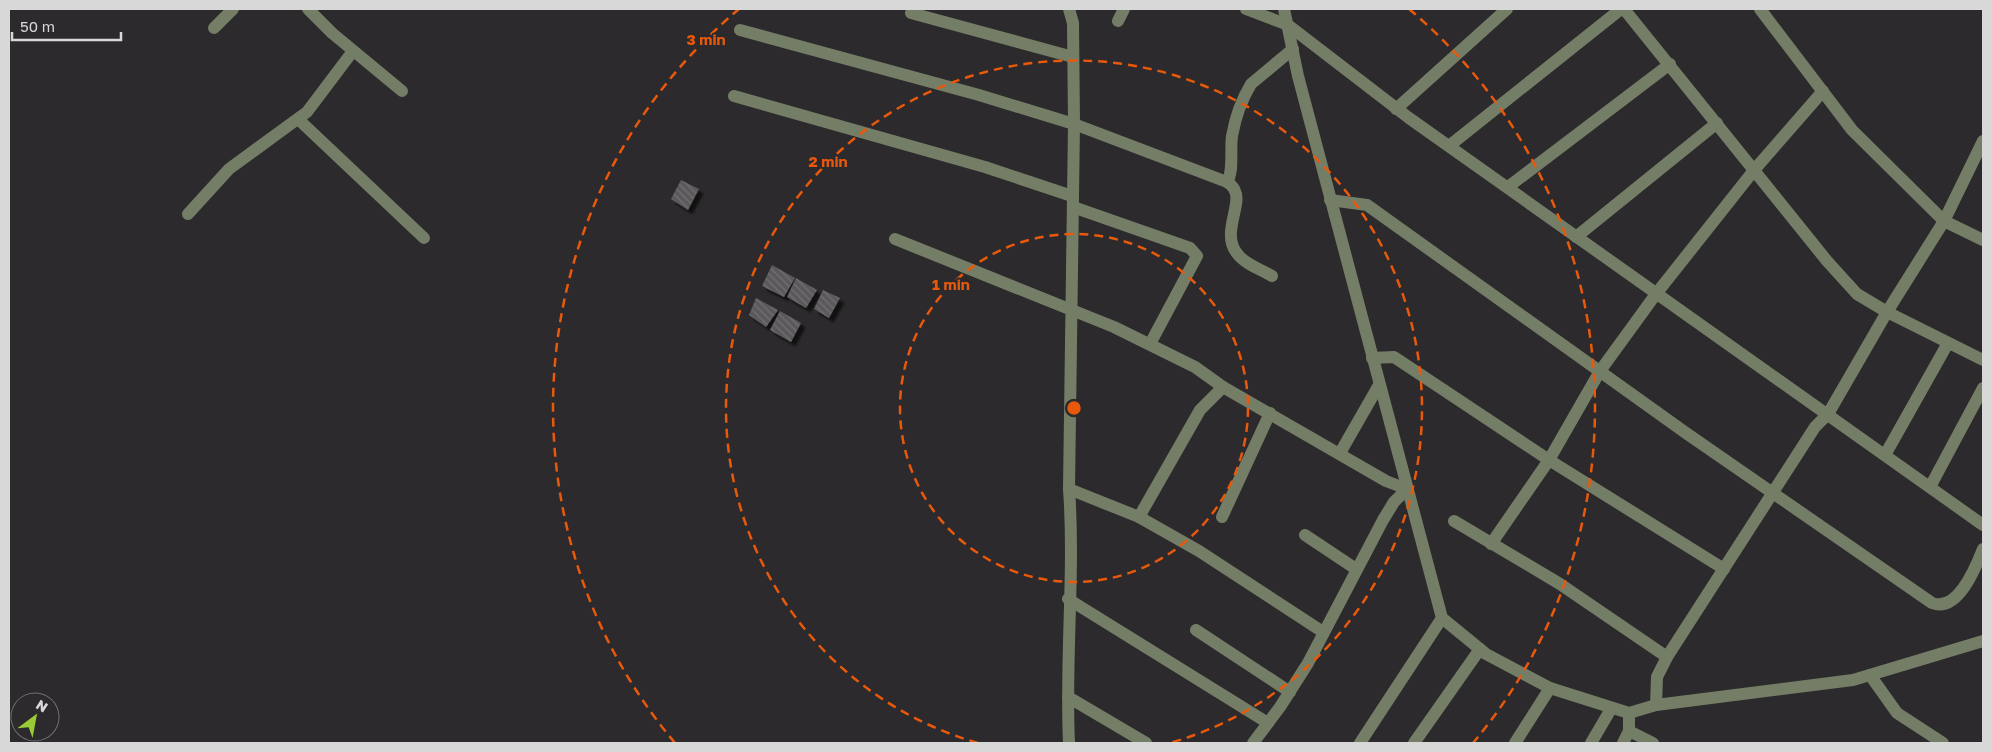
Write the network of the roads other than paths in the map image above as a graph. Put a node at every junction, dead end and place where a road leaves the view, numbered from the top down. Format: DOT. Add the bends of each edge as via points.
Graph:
graph roads {
  1 [pos="233,9"];
  2 [pos="308,9"];
  3 [pos="1069,9"];
  4 [pos="1124,9"];
  5 [pos="1246,9"];
  6 [pos="1284,9"];
  7 [pos="1622,9"];
  8 [pos="1760,9"];
  9 [pos="1503,10"];
  10 [pos="911,13"];
  11 [pos="1118,21"];
  12 [pos="1288,25"];
  13 [pos="214,28"];
  14 [pos="740,30"];
  15 [pos="1292,50"];
  16 [pos="353,51"];
  17 [pos="1072,57"];
  18 [pos="1670,64"];
  19 [pos="402,91"];
  20 [pos="1823,91"];
  21 [pos="734,96"];
  22 [pos="1396,109"];
  23 [pos="298,119"];
  24 [pos="1717,123"];
  25 [pos="1074,124"];
  26 [pos="1983,142"];
  27 [pos="1449,146"];
  28 [pos="1755,169"];
  29 [pos="1227,182"];
  30 [pos="1508,187"];
  31 [pos="1330,200"];
  32 [pos="1073,201"];
  33 [pos="188,214"];
  34 [pos="1944,221"];
  35 [pos="1576,237"];
  36 [pos="424,238"];
  37 [pos="895,239"];
  38 [pos="1983,240"];
  39 [pos="1272,276"];
  40 [pos="1656,294"];
  41 [pos="1072,312"];
  42 [pos="1887,312"];
  43 [pos="1948,343"];
  44 [pos="1150,344"];
  45 [pos="1372,358"];
  46 [pos="1983,360"];
  47 [pos="1600,371"];
  48 [pos="1379,385"];
  49 [pos="1222,387"];
  50 [pos="1983,388"];
  51 [pos="1270,413"];
  52 [pos="1828,414"];
  53 [pos="1340,453"];
  54 [pos="1885,455"];
  55 [pos="1549,460"];
  56 [pos="1930,487"];
  57 [pos="1069,489"];
  58 [pos="1407,489"];
  59 [pos="1772,493"];
  60 [pos="1138,517"];
  61 [pos="1222,517"];
  62 [pos="1454,521"];
  63 [pos="1983,525"];
  64 [pos="1305,535"];
  65 [pos="1490,544"];
  66 [pos="1983,548"];
  67 [pos="1356,569"];
  68 [pos="1724,569"];
  69 [pos="1068,599"];
  70 [pos="1442,618"];
  71 [pos="1196,630"];
  72 [pos="1323,632"];
  73 [pos="1983,641"];
  74 [pos="1480,649"];
  75 [pos="1667,657"];
  76 [pos="1870,675"];
  77 [pos="1550,688"];
  78 [pos="1290,692"];
  79 [pos="1068,697"];
  80 [pos="1656,704"];
  81 [pos="1611,709"];
  82 [pos="1629,713"];
  83 [pos="1268,723"];
  84 [pos="1628,731"];
  85 [pos="1070,743"];
  86 [pos="1146,743"];
  87 [pos="1253,743"];
  88 [pos="1360,743"];
  89 [pos="1414,743"];
  90 [pos="1514,743"];
  91 [pos="1591,743"];
  92 [pos="1623,743"];
  93 [pos="1652,743"];
  94 [pos="1943,743"];
  1 -- 13 [label="street"];
  2 -- 16 [label="street"];
  3 -- 17 [label="street" via="1073,23"];
  4 -- 11 [label="street"];
  5 -- 12 [label="street"];
  6 -- 12 [label="street"];
  7 -- 18 [label="street"];
  7 -- 27 [label="street"];
  8 -- 20 [label="street"];
  9 -- 22 [label="street"];
  10 -- 17 [label="street"];
  12 -- 15 [label="street"];
  12 -- 22 [label="street"];
  14 -- 25 [label="street"];
  15 -- 29 [label="street" via="1251,84 1246,92 1232,136 1232,176"];
  15 -- 31 [label="street"];
  16 -- 19 [label="street"];
  16 -- 23 [label="street" via="307,112"];
  17 -- 25 [label="street"];
  18 -- 24 [label="street"];
  18 -- 30 [label="street"];
  20 -- 28 [label="street"];
  20 -- 34 [label="street" via="1852,130"];
  21 -- 32 [label="street" via="985,166"];
  22 -- 27 [label="street"];
  23 -- 33 [label="street" via="230,169"];
  23 -- 36 [label="street"];
  24 -- 28 [label="street"];
  24 -- 35 [label="street"];
  25 -- 29 [label="street"];
  25 -- 32 [label="street"];
  26 -- 34 [label="street"];
  27 -- 30 [label="street"];
  28 -- 40 [label="street"];
  28 -- 42 [label="street" via="1857,294"];
  29 -- 39 [label="street" via="1237,197 1231,219 1235,251"];
  30 -- 35 [label="street"];
  31 -- 45 [label="street"];
  31 -- 47 [label="street" via="1368,205"];
  32 -- 41 [label="street"];
  32 -- 44 [label="street" via="1196,252 1197,256"];
  34 -- 38 [label="street"];
  34 -- 42 [label="street"];
  35 -- 40 [label="street"];
  37 -- 41 [label="street"];
  40 -- 47 [label="street"];
  40 -- 52 [label="street"];
  41 -- 44 [label="street"];
  41 -- 57 [label="street"];
  42 -- 43 [label="street"];
  42 -- 52 [label="street"];
  43 -- 46 [label="street"];
  43 -- 54 [label="street"];
  44 -- 49 [label="street" via="1195,367"];
  45 -- 48 [label="street"];
  45 -- 55 [label="street" via="1391,355"];
  47 -- 55 [label="street"];
  47 -- 59 [label="street"];
  48 -- 53 [label="street"];
  48 -- 58 [label="street"];
  49 -- 51 [label="street"];
  49 -- 60 [label="street" via="1200,410"];
  50 -- 56 [label="street"];
  51 -- 53 [label="street"];
  51 -- 61 [label="street"];
  52 -- 54 [label="street"];
  52 -- 59 [label="street" via="1815,427"];
  53 -- 58 [label="street" via="1386,481"];
  54 -- 56 [label="street"];
  55 -- 65 [label="street"];
  55 -- 68 [label="street"];
  56 -- 63 [label="street"];
  57 -- 60 [label="street"];
  57 -- 69 [label="street"];
  58 -- 67 [label="street" via="1394,502"];
  58 -- 70 [label="street"];
  59 -- 66 [label="street" via="1939,605 1948,603 1965,586 1973,575"];
  59 -- 68 [label="street"];
  60 -- 72 [label="street" via="1200,551"];
  62 -- 65 [label="street"];
  64 -- 67 [label="street"];
  65 -- 75 [label="street" via="1560,584"];
  67 -- 72 [label="street"];
  68 -- 75 [label="street"];
  69 -- 79 [label="street"];
  69 -- 83 [label="street"];
  70 -- 74 [label="street"];
  70 -- 88 [label="street"];
  71 -- 78 [label="street"];
  72 -- 78 [label="street"];
  73 -- 76 [label="street"];
  74 -- 77 [label="street"];
  74 -- 89 [label="street"];
  75 -- 80 [label="street" via="1658,677"];
  76 -- 80 [label="street" via="1853,680"];
  76 -- 94 [label="street" via="1897,713"];
  77 -- 81 [label="street"];
  77 -- 90 [label="street"];
  78 -- 83 [label="street"];
  79 -- 85 [label="street"];
  79 -- 86 [label="street"];
  80 -- 82 [label="street"];
  81 -- 82 [label="street"];
  81 -- 91 [label="street"];
  82 -- 84 [label="street"];
  83 -- 87 [label="street"];
  84 -- 92 [label="street"];
  84 -- 93 [label="street"];
}
